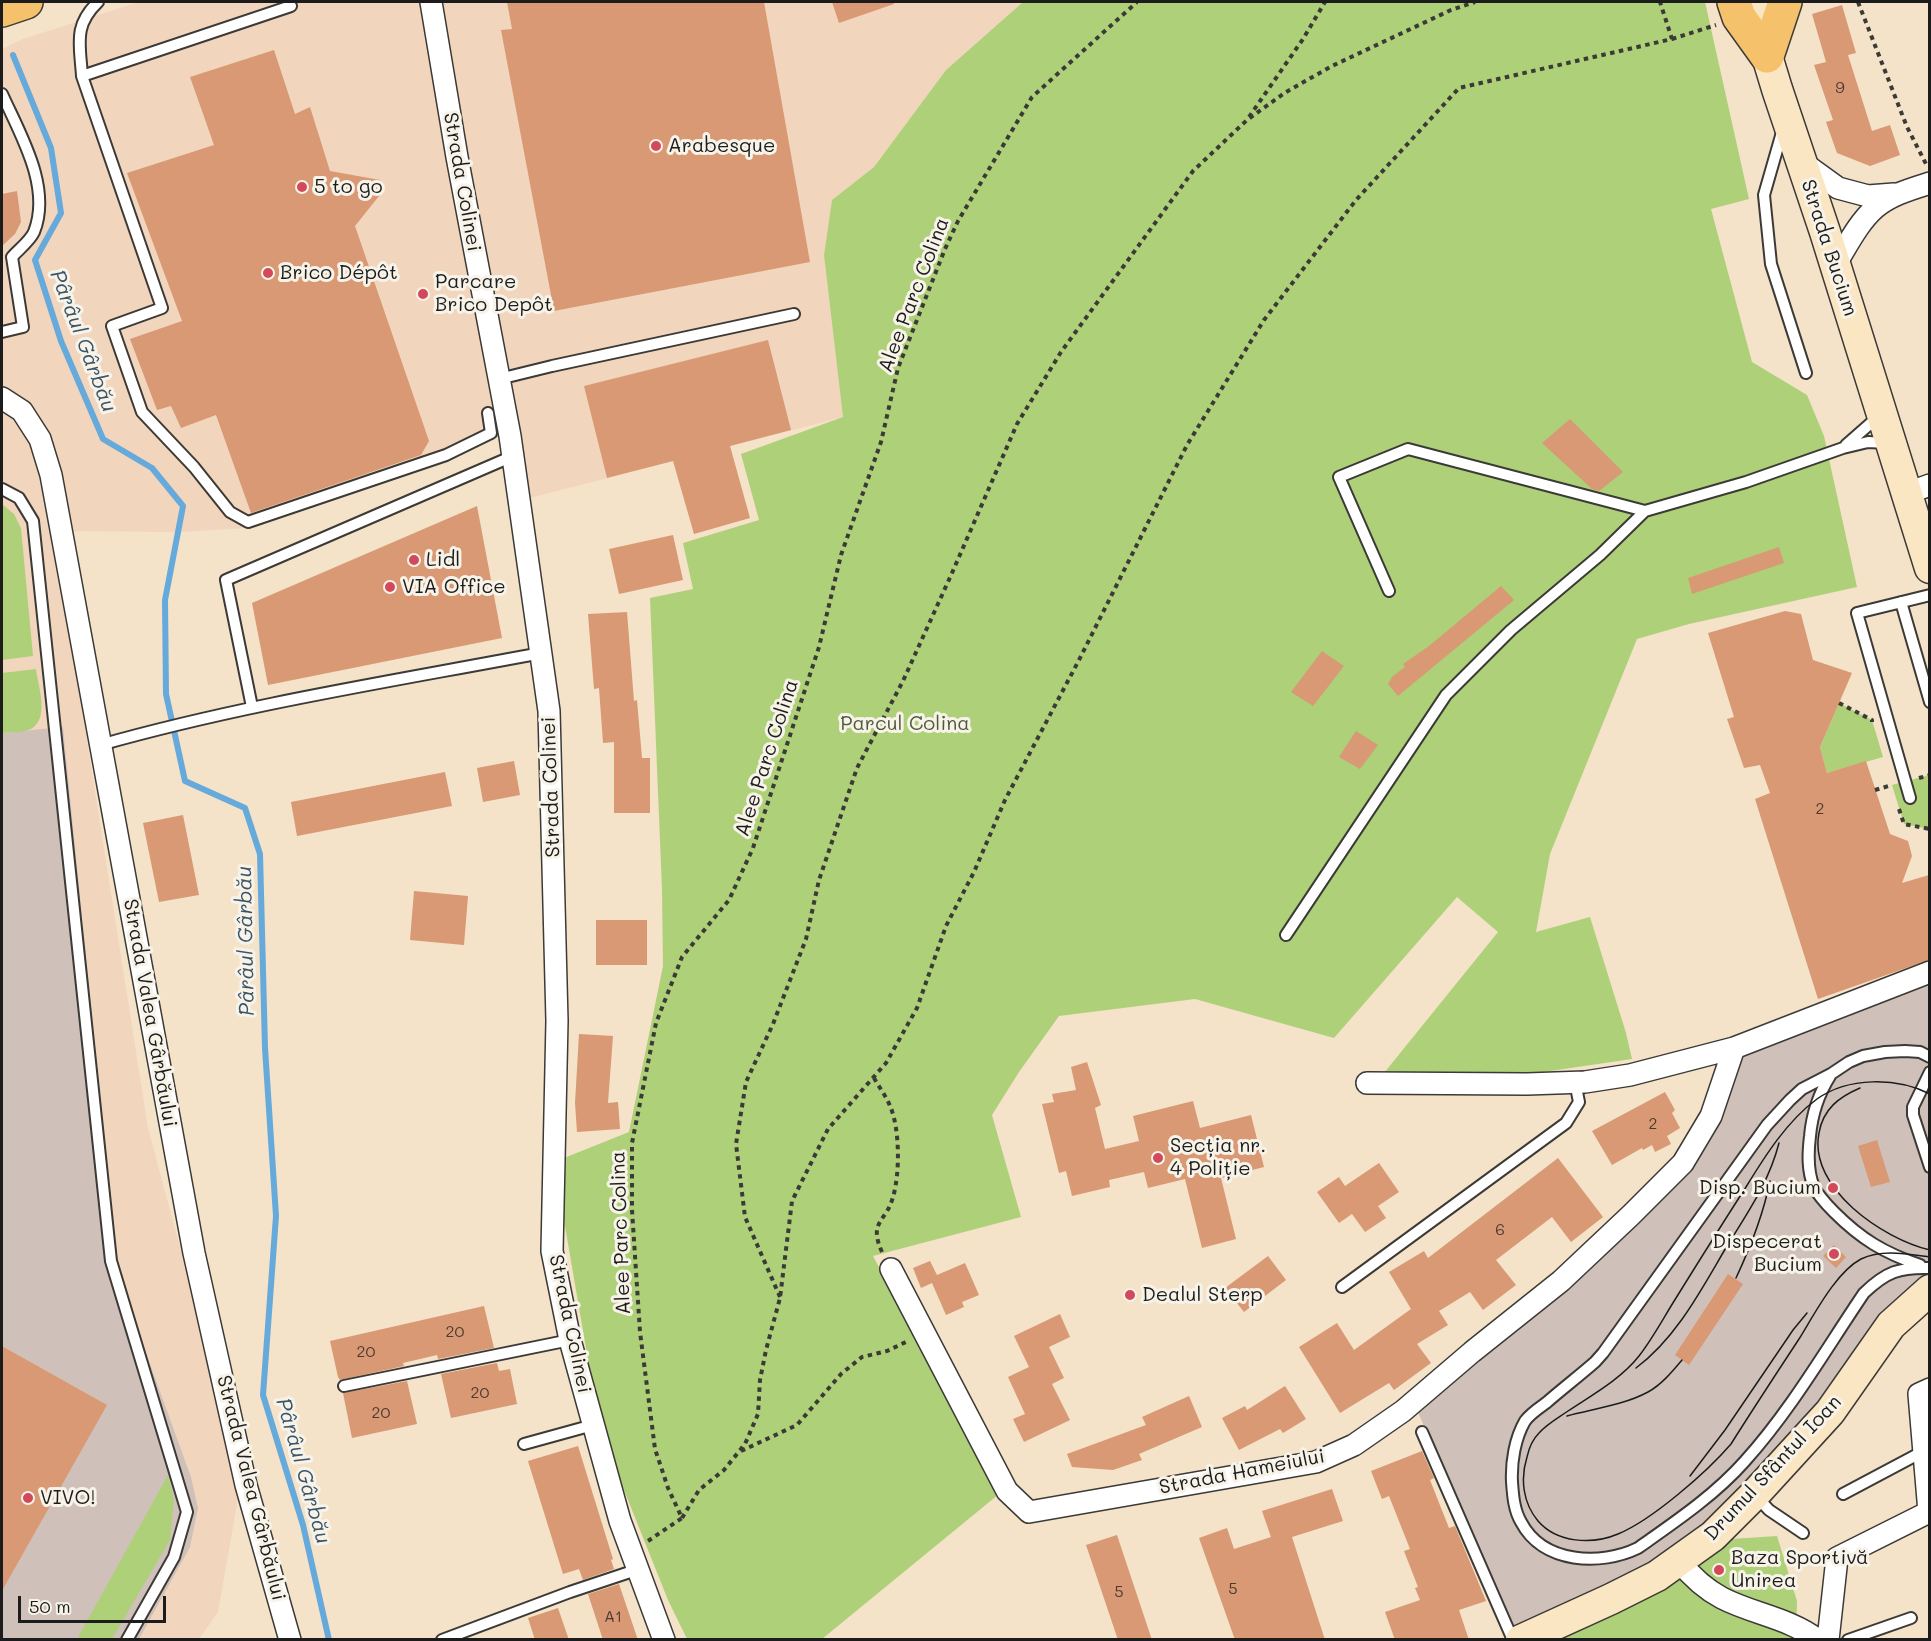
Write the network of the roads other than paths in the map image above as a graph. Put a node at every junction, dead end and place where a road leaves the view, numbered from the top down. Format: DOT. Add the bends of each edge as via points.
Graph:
graph roads {
  1 [pos="98,2"];
  2 [pos="431,2"];
  3 [pos="1759,2"];
  4 [pos="1785,2"];
  5 [pos="291,6"];
  6 [pos="1729,12"];
  7 [pos="1767,56"];
  8 [pos="82,76"];
  9 [pos="2,94"];
  10 [pos="1787,118"];
  11 [pos="1802,162"];
  12 [pos="1929,175"];
  13 [pos="1898,194"];
  14 [pos="1835,265"];
  15 [pos="794,314"];
  16 [pos="2,332"];
  17 [pos="1806,373"];
  18 [pos="499,379"];
  19 [pos="2,398"];
  20 [pos="488,413"];
  21 [pos="1882,414"];
  22 [pos="1890,443"];
  23 [pos="1843,447"];
  24 [pos="513,456"];
  25 [pos="2,489"];
  26 [pos="1917,489"];
  27 [pos="1645,512"];
  28 [pos="1929,568"];
  29 [pos="1389,591"];
  30 [pos="1929,595"];
  31 [pos="1901,602"];
  32 [pos="541,653"];
  33 [pos="1929,702"];
  34 [pos="252,707"];
  35 [pos="100,745"];
  36 [pos="1910,798"];
  37 [pos="1286,935"];
  38 [pos="1929,972"];
  39 [pos="1734,1047"];
  40 [pos="1929,1056"];
  41 [pos="1929,1072"];
  42 [pos="1831,1074"];
  43 [pos="1575,1082"];
  44 [pos="1367,1083"];
  45 [pos="1929,1167"];
  46 [pos="1929,1268"];
  47 [pos="891,1269"];
  48 [pos="1342,1287"];
  49 [pos="1929,1290"];
  50 [pos="570,1340"];
  51 [pos="344,1386"];
  52 [pos="1929,1389"];
  53 [pos="593,1425"];
  54 [pos="1422,1432"];
  55 [pos="524,1444"];
  56 [pos="1924,1451"];
  57 [pos="1755,1494"];
  58 [pos="1844,1494"];
  59 [pos="1803,1533"];
  60 [pos="1679,1561"];
  61 [pos="634,1562"];
  62 [pos="1911,1618"];
  63 [pos="127,1640"];
  64 [pos="290,1640"];
  65 [pos="442,1640"];
  66 [pos="663,1640"];
  67 [pos="1513,1640"];
  68 [pos="1521,1640"];
  69 [pos="1818,1640"];
  70 [pos="1828,1640"];
  71 [pos="1848,1640"];
  1 -- 8 [label="lane" via="81,25"];
  2 -- 18 [label="street, Strada Colinei"];
  3 -- 7 [label="main road, Strada Bucium"];
  4 -- 7 [label="main road"];
  5 -- 8 [label="lane"];
  6 -- 7 [label="main road" via="1739,17"];
  7 -- 10 [label="main road, Strada Bucium"];
  8 -- 20 [label="lane" via="162,308 112,326 142,412 230,512 248,522 447,455 491,433"];
  9 -- 16 [label="lane" via="31,157 40,204 33,234 12,257 23,327"];
  10 -- 11 [label="main road, Strada Bucium"];
  10 -- 17 [label="lane" via="1764,195 1771,264"];
  11 -- 13 [label="street" via="1838,188 1868,196"];
  11 -- 14 [label="main road, Strada Bucium"];
  12 -- 13 [label="street"];
  13 -- 14 [label="street" via="1875,208"];
  14 -- 21 [label="main road, Strada Bucium"];
  15 -- 18 [label="lane"];
  18 -- 24 [label="street, Strada Colinei"];
  19 -- 35 [label="street, Strada Valea Gârbăului" via="22,411 40,439 51,475"];
  21 -- 22 [label="main road, Strada Bucium"];
  21 -- 23 [label="lane"];
  22 -- 23 [label="lane"];
  22 -- 26 [label="main road, Strada Bucium"];
  23 -- 27 [label="lane"];
  24 -- 32 [label="street, Strada Colinei"];
  24 -- 34 [label="lane" via="226,580"];
  25 -- 63 [label="lane" via="19,498 33,521 111,1261 187,1512 174,1557"];
  26 -- 28 [label="main road, Strada Bucium"];
  27 -- 29 [label="lane" via="1408,449 1339,477"];
  27 -- 37 [label="lane" via="1511,630 1446,695"];
  30 -- 31 [label="lane"];
  31 -- 33 [label="lane"];
  31 -- 36 [label="lane" via="1857,614"];
  32 -- 34 [label="lane"];
  32 -- 50 [label="street, Strada Colinei" via="549,711 557,1021 552,1251"];
  34 -- 35 [label="lane"];
  35 -- 64 [label="street, Strada Valea Gârbăului" via="194,1253 246,1485"];
  38 -- 39 [label="street"];
  39 -- 43 [label="street" via="1630,1075"];
  39 -- 47 [label="street, Strada Hameiului" via="1711,1116 1676,1170 1561,1281 1403,1411 1354,1445 1316,1462 1029,1512 1007,1491"];
  40 -- 42 [label="lane" via="1905,1051 1874,1053"];
  41 -- 45 [label="lane" via="1913,1107"];
  42 -- 46 [label="lane" via="1817,1100 1810,1131 1808,1156 1815,1188 1860,1237 1887,1253"];
  42 -- 46 [label="lane" via="1802,1089 1772,1119 1604,1353 1526,1419 1518,1436 1512,1474 1521,1523 1538,1543 1568,1556 1606,1558 1638,1548 1744,1462 1784,1413 1864,1293 1890,1272"];
  43 -- 44 [label="street"];
  43 -- 48 [label="lane" via="1579,1102 1566,1123"];
  49 -- 57 [label="main road, Drumul Sfântul Ioan" via="1891,1325 1830,1412"];
  50 -- 51 [label="lane"];
  50 -- 53 [label="street, Strada Colinei"];
  52 -- 56 [label="street" via="1919,1394"];
  53 -- 55 [label="lane"];
  53 -- 61 [label="street, Strada Colinei"];
  54 -- 67 [label="lane"];
  56 -- 58 [label="lane"];
  56 -- 70 [label="street" via="1929,1512 1837,1558"];
  57 -- 59 [label="lane" via="1769,1510"];
  57 -- 60 [label="main road, Drumul Sfântul Ioan" via="1713,1536"];
  60 -- 68 [label="main road, Drumul Sfântul Ioan" via="1657,1576"];
  60 -- 69 [label="street" via="1697,1581 1723,1598 1790,1624"];
  61 -- 65 [label="lane" via="570,1592"];
  61 -- 66 [label="street, Strada Colinei"];
  62 -- 71 [label="lane"];
}
